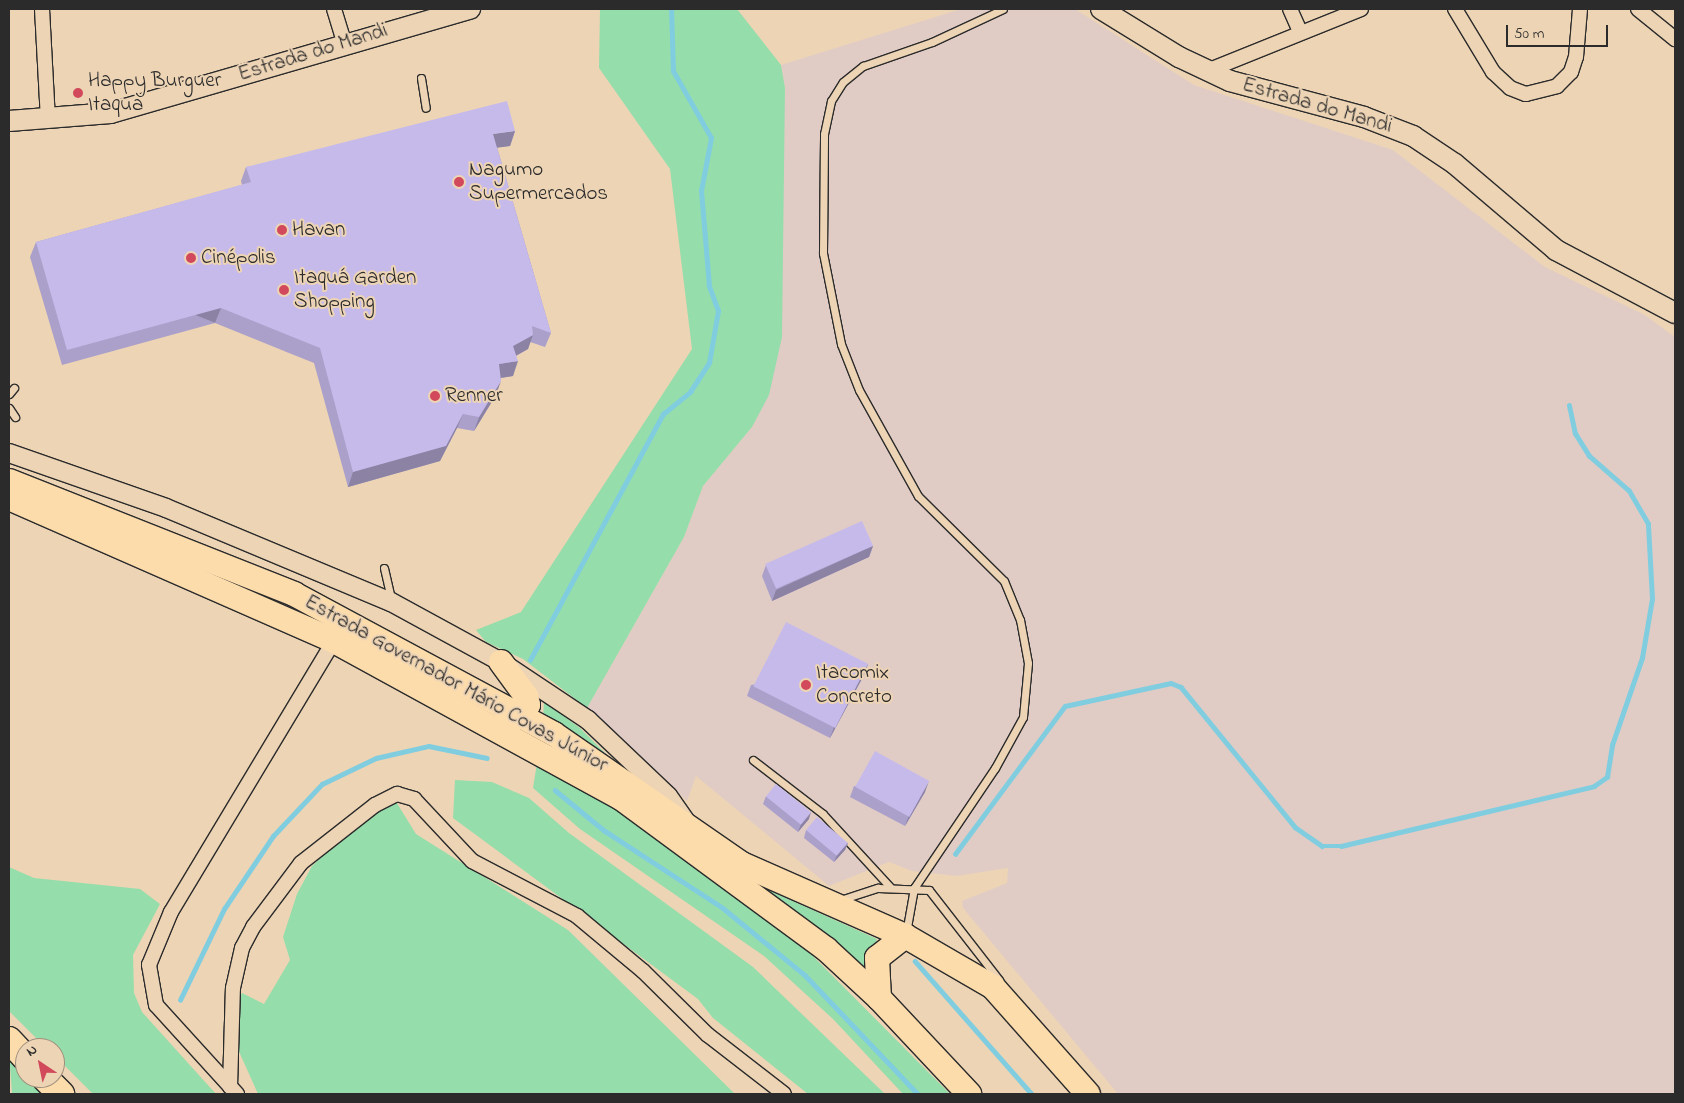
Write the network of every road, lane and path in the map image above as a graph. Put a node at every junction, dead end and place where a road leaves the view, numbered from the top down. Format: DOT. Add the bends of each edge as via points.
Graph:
graph roads {
  1 [pos="42,9"];
  2 [pos="334,9"];
  3 [pos="470,9"];
  4 [pos="1003,9"];
  5 [pos="1102,9"];
  6 [pos="1290,9"];
  7 [pos="1361,9"];
  8 [pos="1455,9"];
  9 [pos="1580,9"];
  10 [pos="1638,9"];
  11 [pos="425,14"];
  12 [pos="1300,31"];
  13 [pos="1675,39"];
  14 [pos="345,45"];
  15 [pos="1207,72"];
  16 [pos="420,78"];
  17 [pos="426,108"];
  18 [pos="48,119"];
  19 [pos="9,121"];
  20 [pos="1675,313"];
  21 [pos="14,388"];
  22 [pos="9,394"];
  23 [pos="9,408"];
  24 [pos="16,416"];
  25 [pos="9,453"];
  26 [pos="9,481"];
  27 [pos="9,498"];
  28 [pos="384,568"];
  29 [pos="391,602"];
  30 [pos="334,641"];
  31 [pos="502,662"];
  32 [pos="520,716"];
  33 [pos="477,717"];
  34 [pos="753,760"];
  35 [pos="685,820"];
  36 [pos="891,888"];
  37 [pos="914,888"];
  38 [pos="826,904"];
  39 [pos="905,936"];
  40 [pos="880,998"];
  41 [pos="1056,1054"];
  42 [pos="234,1090"];
  43 [pos="784,1094"];
  44 [pos="969,1094"];
  45 [pos="1088,1094"];
  1 -- 18 [label="street"];
  2 -- 14 [label="street"];
  3 -- 11 [label="main road, Estrada do Mandi"];
  4 -- 37 [label="lane" via="932,42 863,66 835,93 824,126 823,253 838,329 859,390 918,496 1004,581 1020,620 1028,663 1026,699 1020,723 979,793"];
  5 -- 15 [label="main road, Estrada do Mandi"];
  6 -- 12 [label="street"];
  7 -- 12 [label="street"];
  8 -- 9 [label="street" via="1493,72 1510,88 1526,94 1557,86 1571,72"];
  10 -- 13 [label="street"];
  11 -- 14 [label="main road, Estrada do Mandi"];
  12 -- 15 [label="street"];
  14 -- 18 [label="main road, Estrada do Mandi" via="111,113"];
  15 -- 20 [label="main road, Estrada do Mandi" via="1250,88 1364,117 1414,136 1455,164 1556,250"];
  16 -- 17 [label="lane"];
  18 -- 19 [label="main road, Estrada do Mandi"];
  21 -- 22 [label="lane"];
  23 -- 24 [label="lane"];
  25 -- 29 [label="street" via="153,503"];
  26 -- 32 [label="highway, Estrada Governador Mário Covas Júnior" via="294,594"];
  27 -- 30 [label="highway, Estrada Governador Mário Covas Júnior"];
  28 -- 29 [label="lane"];
  29 -- 31 [label="street"];
  30 -- 33 [label="highway, Estrada Governador Mário Covas Júnior"];
  30 -- 42 [label="street" via="171,912 149,965 156,1004"];
  31 -- 32 [label="highway" via="526,696 528,705"];
  31 -- 35 [label="street" via="588,720 668,796"];
  32 -- 33 [label="highway" via="507,722"];
  32 -- 35 [label="highway, Estrada Governador Mário Covas Júnior"];
  33 -- 40 [label="highway, Estrada Governador Mário Covas Júnior" via="621,798 697,849 826,949"];
  34 -- 36 [label="lane" via="829,819"];
  35 -- 38 [label="highway, Estrada Governador Mário Covas Júnior" via="742,864"];
  36 -- 37 [label="lane"];
  36 -- 38 [label="lane"];
  37 -- 39 [label="lane"];
  37 -- 41 [label="lane" via="929,890"];
  38 -- 39 [label="highway, Estrada Governador Mário Covas Júnior"];
  39 -- 40 [label="highway" via="877,958"];
  39 -- 41 [label="highway, Estrada Governador Mário Covas Júnior" via="992,987"];
  40 -- 44 [label="highway, Estrada Governador Mário Covas Júnior"];
  41 -- 45 [label="highway, Estrada Governador Mário Covas Júnior"];
  42 -- 43 [label="street" via="233,988 242,948 253,927 300,863 375,805 397,794 414,799 472,861 577,916 643,970 708,1035"];
}
